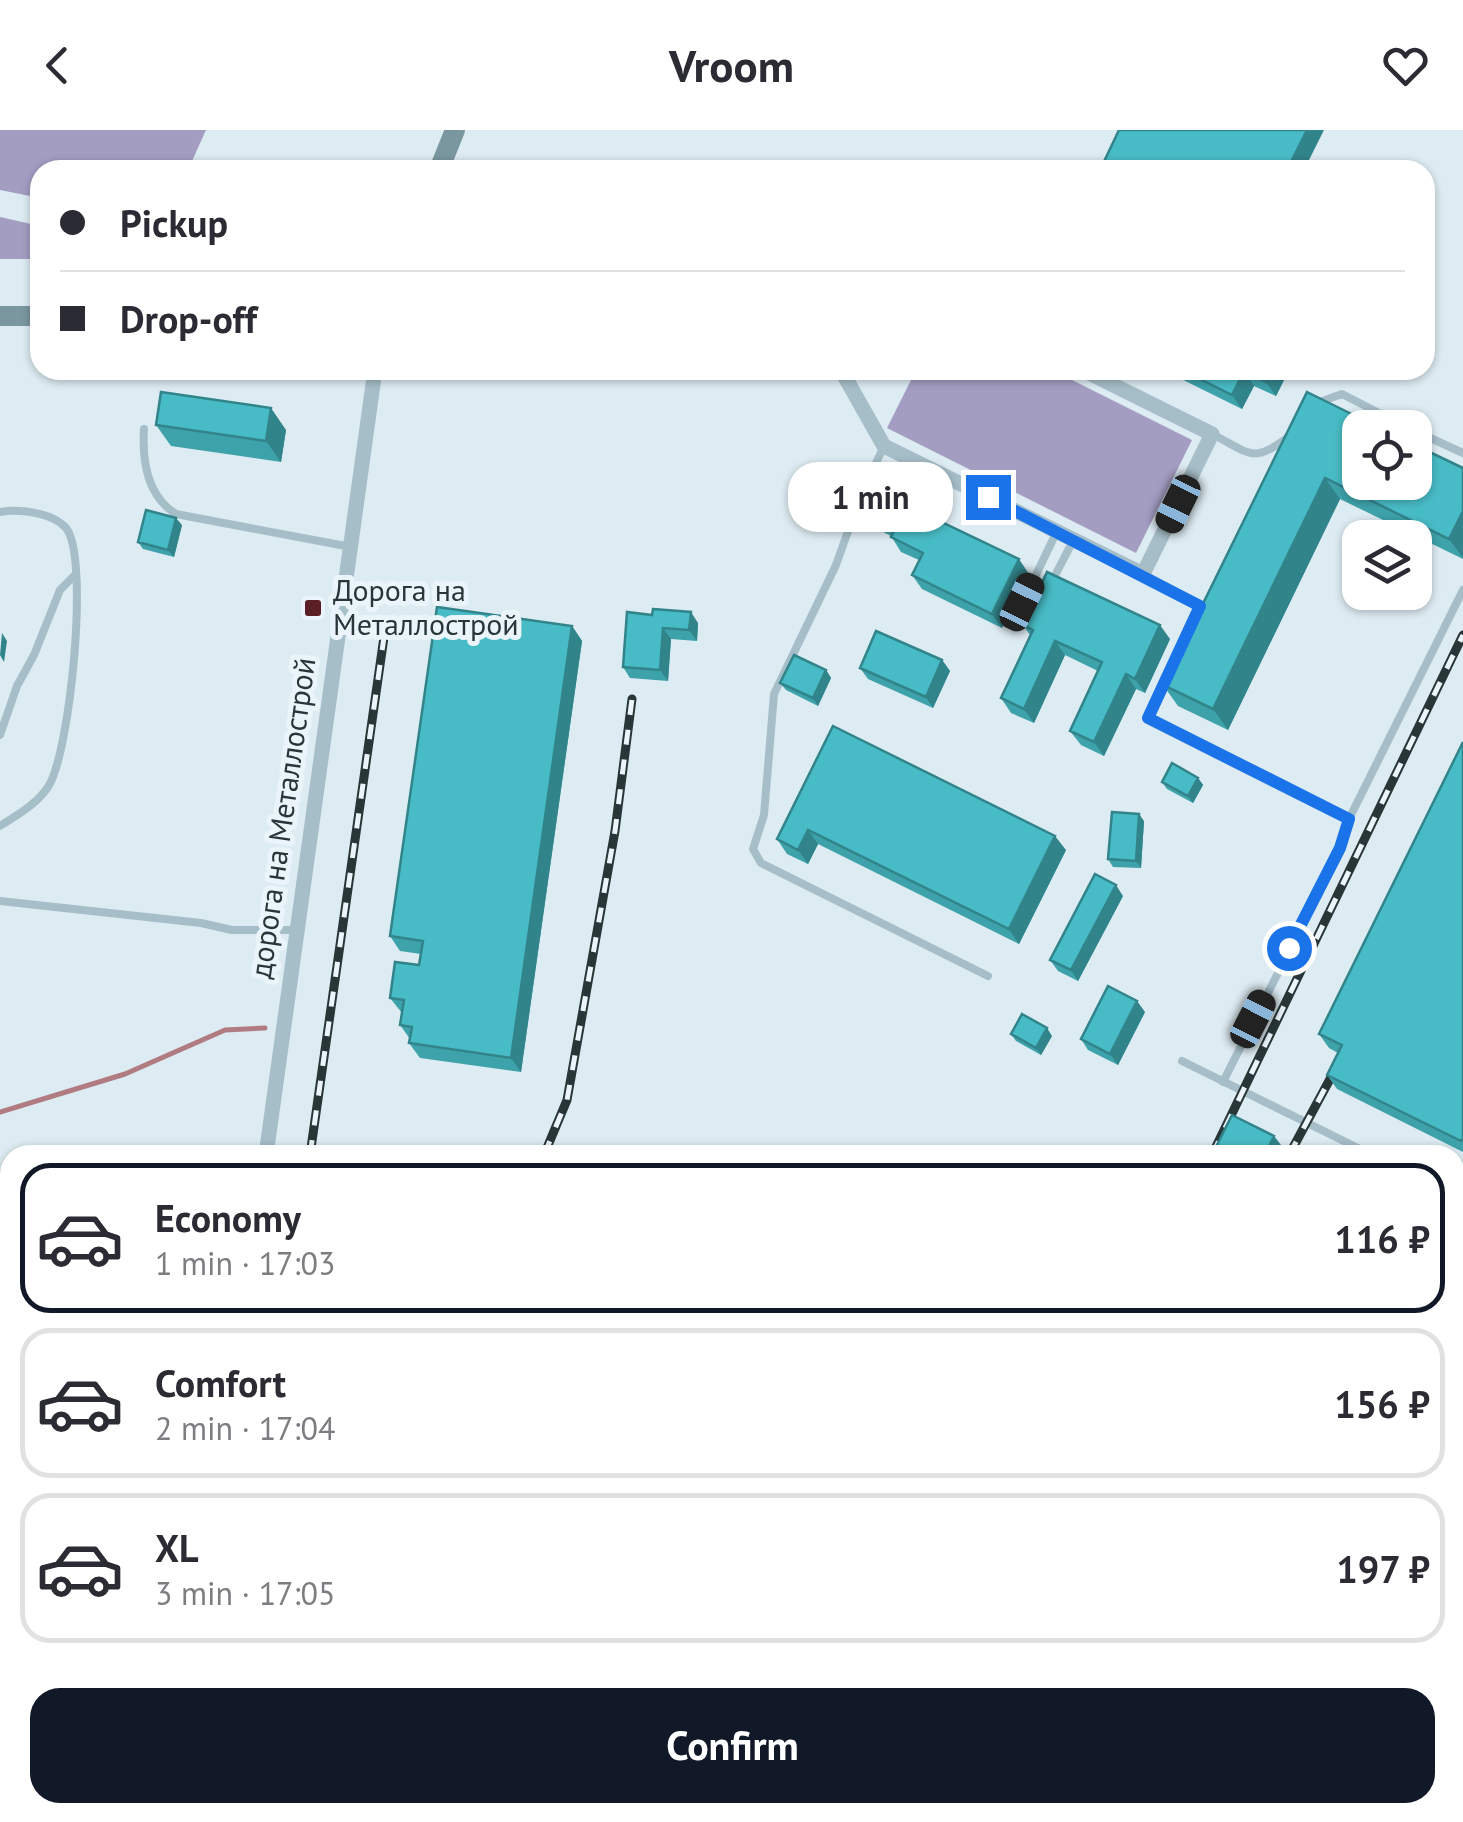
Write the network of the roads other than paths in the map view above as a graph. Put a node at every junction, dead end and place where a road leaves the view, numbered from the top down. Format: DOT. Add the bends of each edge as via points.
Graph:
graph roads {
  1 [pos="455,130"];
  2 [pos="443,160"];
  3 [pos="0,316"];
  4 [pos="30,316"];
  5 [pos="375,380"];
  6 [pos="846,380"];
  7 [pos="1103,380"];
  8 [pos="1373,410"];
  9 [pos="1304,416"];
  10 [pos="144,429"];
  11 [pos="1212,434"];
  12 [pos="1293,434"];
  13 [pos="1432,438"];
  14 [pos="884,446"];
  15 [pos="1463,452"];
  16 [pos="0,512"];
  17 [pos="1058,531"];
  18 [pos="1074,539"];
  19 [pos="351,548"];
  20 [pos="78,573"];
  21 [pos="1143,574"];
  22 [pos="1048,589"];
  23 [pos="1463,590"];
  24 [pos="1022,602"];
  25 [pos="0,735"];
  26 [pos="1349,819"];
  27 [pos="0,826"];
  28 [pos="0,901"];
  29 [pos="298,930"];
  30 [pos="988,976"];
  31 [pos="1182,1061"];
  32 [pos="1224,1082"];
  33 [pos="267,1145"];
  34 [pos="1352,1145"];
  1 -- 2 [label="street"];
  3 -- 4 [label="street"];
  5 -- 19 [label="street, дорога на Металлострой"];
  6 -- 14 [label="street"];
  7 -- 11 [label="street"];
  8 -- 9 [label="lane" via="1342,394 1318,400"];
  10 -- 19 [label="lane" via="153,491 176,514"];
  11 -- 12 [label="lane" via="1253,455 1268,453"];
  11 -- 21 [label="street"];
  13 -- 15 [label="lane"];
  14 -- 17 [label="street"];
  14 -- 30 [label="lane" via="774,694 764,815 753,850 762,863"];
  16 -- 20 [label="lane" via="46,515 64,525"];
  17 -- 18 [label="street"];
  17 -- 24 [label="lane"];
  18 -- 21 [label="street"];
  18 -- 22 [label="lane"];
  19 -- 29 [label="street, дорога на Металлострой"];
  20 -- 25 [label="lane" via="60,590"];
  20 -- 27 [label="lane" via="60,754 49,786"];
  21 -- 26 [label="lane" via="1200,606 1148,718"];
  23 -- 26 [label="lane"];
  26 -- 32 [label="lane"];
  28 -- 29 [label="lane" via="232,930"];
  29 -- 33 [label="street, дорога на Металлострой"];
  31 -- 32 [label="lane"];
  32 -- 34 [label="lane"];
}
